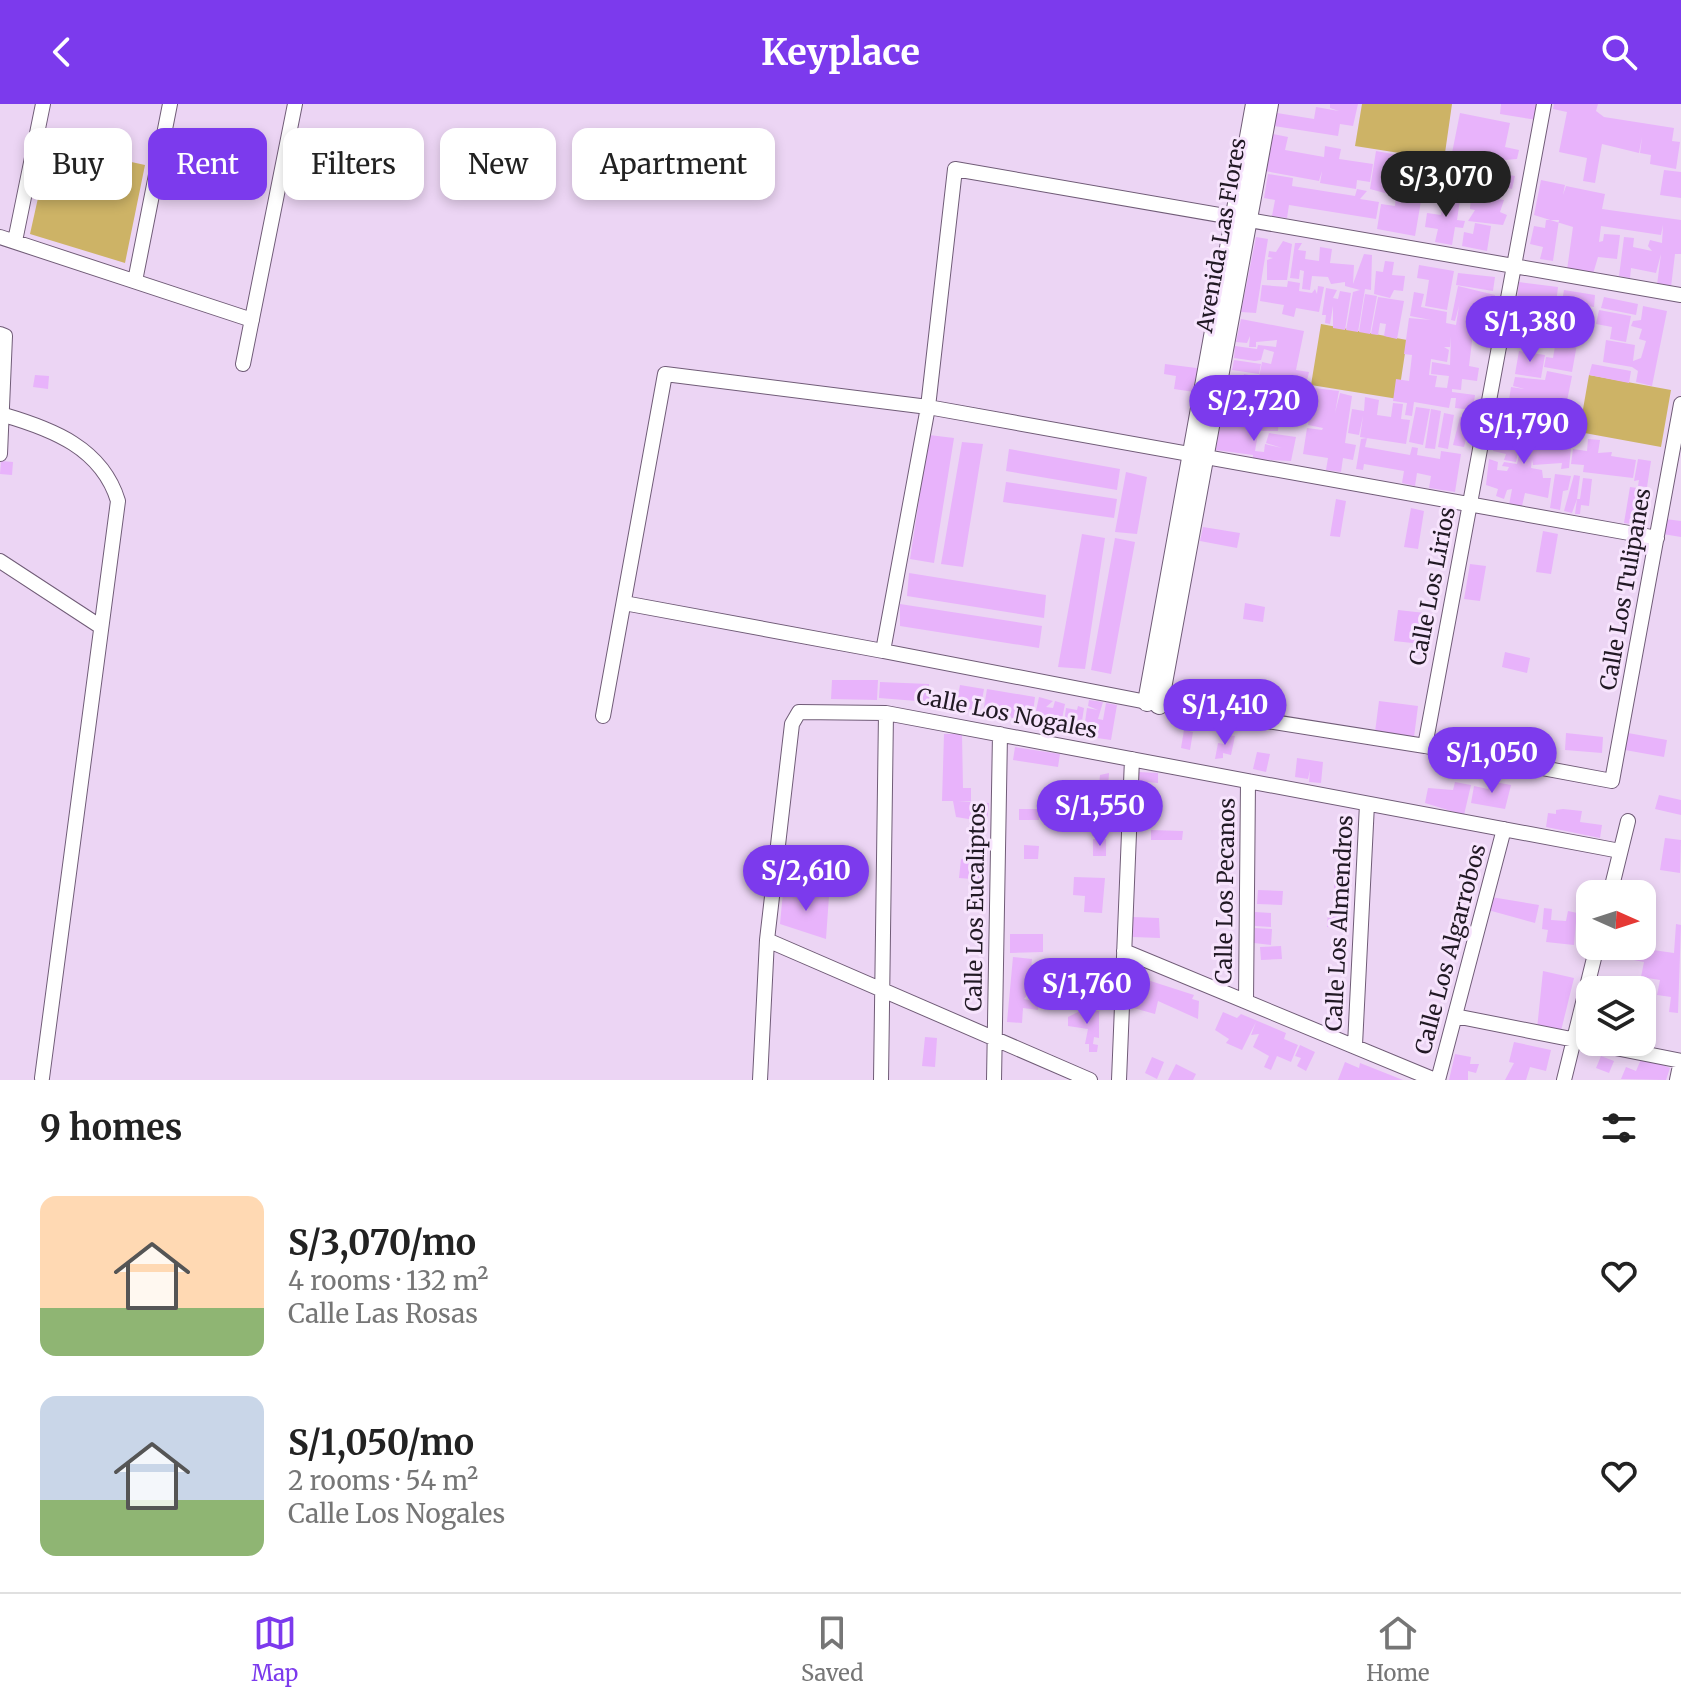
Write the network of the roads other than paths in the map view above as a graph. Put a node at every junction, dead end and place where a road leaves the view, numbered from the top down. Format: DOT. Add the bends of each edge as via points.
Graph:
graph roads {
  1 [pos="43,104"];
  2 [pos="170,104"];
  3 [pos="295,104"];
  4 [pos="1255,104"];
  5 [pos="1269,104"];
  6 [pos="1544,104"];
  7 [pos="1241,217"];
  8 [pos="0,237"];
  9 [pos="15,241"];
  10 [pos="1514,265"];
  11 [pos="135,281"];
  12 [pos="1681,295"];
  13 [pos="252,320"];
  14 [pos="0,334"];
  15 [pos="243,364"];
  16 [pos="1681,404"];
  17 [pos="928,407"];
  18 [pos="4,415"];
  19 [pos="0,454"];
  20 [pos="1198,456"];
  21 [pos="1470,505"];
  22 [pos="1657,538"];
  23 [pos="0,561"];
  24 [pos="624,603"];
  25 [pos="101,627"];
  26 [pos="883,651"];
  27 [pos="1153,704"];
  28 [pos="886,713"];
  29 [pos="603,716"];
  30 [pos="1000,734"];
  31 [pos="1425,746"];
  32 [pos="1132,759"];
  33 [pos="1248,781"];
  34 [pos="1367,804"];
  35 [pos="1628,821"];
  36 [pos="1504,829"];
  37 [pos="1620,851"];
  38 [pos="1613,880"];
  39 [pos="767,940"];
  40 [pos="1124,951"];
  41 [pos="1594,960"];
  42 [pos="882,990"];
  43 [pos="1246,1001"];
  44 [pos="1455,1016"];
  45 [pos="994,1040"];
  46 [pos="1574,1040"];
  47 [pos="1355,1045"];
  48 [pos="1681,1061"];
  49 [pos="42,1078"];
  50 [pos="760,1080"];
  51 [pos="881,1080"];
  52 [pos="994,1080"];
  53 [pos="1090,1080"];
  54 [pos="1119,1080"];
  55 [pos="1437,1080"];
  56 [pos="1564,1080"];
  57 [pos="1677,1080"];
  1 -- 9 [label="street"];
  2 -- 11 [label="street"];
  3 -- 13 [label="street"];
  4 -- 7 [label="street, Avenida Las Flores"];
  5 -- 7 [label="street, Avenida Las Flores"];
  6 -- 10 [label="street, Calle Los Lirios"];
  7 -- 10 [label="street"];
  7 -- 17 [label="street" via="955,169"];
  7 -- 20 [label="street, Avenida Las Flores"];
  8 -- 9 [label="street"];
  9 -- 11 [label="street"];
  10 -- 12 [label="street"];
  10 -- 21 [label="street, Calle Los Lirios"];
  11 -- 13 [label="street"];
  13 -- 15 [label="street"];
  14 -- 18 [label="street" via="5,336"];
  16 -- 22 [label="street, Calle Los Tulipanes"];
  17 -- 20 [label="street"];
  17 -- 24 [label="street" via="665,374"];
  17 -- 26 [label="street"];
  18 -- 19 [label="street"];
  18 -- 25 [label="street" via="55,430 112,480 118,501"];
  20 -- 21 [label="street"];
  20 -- 27 [label="street, Avenida Las Flores"];
  21 -- 22 [label="street"];
  21 -- 31 [label="street, Calle Los Lirios"];
  22 -- 31 [label="street, Calle Los Tulipanes" via="1612,781"];
  23 -- 25 [label="street"];
  24 -- 26 [label="street"];
  24 -- 29 [label="street"];
  25 -- 49 [label="street"];
  26 -- 27 [label="street"];
  27 -- 31 [label="street"];
  28 -- 30 [label="street, Calle Los Nogales"];
  28 -- 39 [label="street, Calle Los Nogales" via="809,710 799,712 792,724"];
  28 -- 42 [label="street"];
  30 -- 32 [label="street, Calle Los Nogales"];
  30 -- 45 [label="street, Calle Los Eucaliptos"];
  32 -- 33 [label="street, Calle Los Nogales"];
  32 -- 40 [label="street"];
  33 -- 34 [label="street, Calle Los Nogales"];
  33 -- 43 [label="street, Calle Los Pecanos"];
  34 -- 36 [label="street, Calle Los Nogales"];
  34 -- 47 [label="street, Calle Los Almendros"];
  35 -- 37 [label="street"];
  36 -- 37 [label="street, Calle Los Nogales"];
  36 -- 44 [label="street, Calle Los Algarrobos"];
  37 -- 38 [label="street"];
  39 -- 42 [label="street"];
  39 -- 50 [label="street"];
  40 -- 43 [label="street"];
  40 -- 54 [label="street"];
  41 -- 46 [label="street"];
  42 -- 45 [label="street"];
  42 -- 51 [label="street"];
  43 -- 47 [label="street"];
  44 -- 46 [label="street"];
  44 -- 55 [label="street, Calle Los Algarrobos"];
  45 -- 52 [label="street, Calle Los Eucaliptos"];
  45 -- 53 [label="street"];
  46 -- 48 [label="street"];
  46 -- 56 [label="street"];
  47 -- 55 [label="street"];
  48 -- 57 [label="street"];
}
